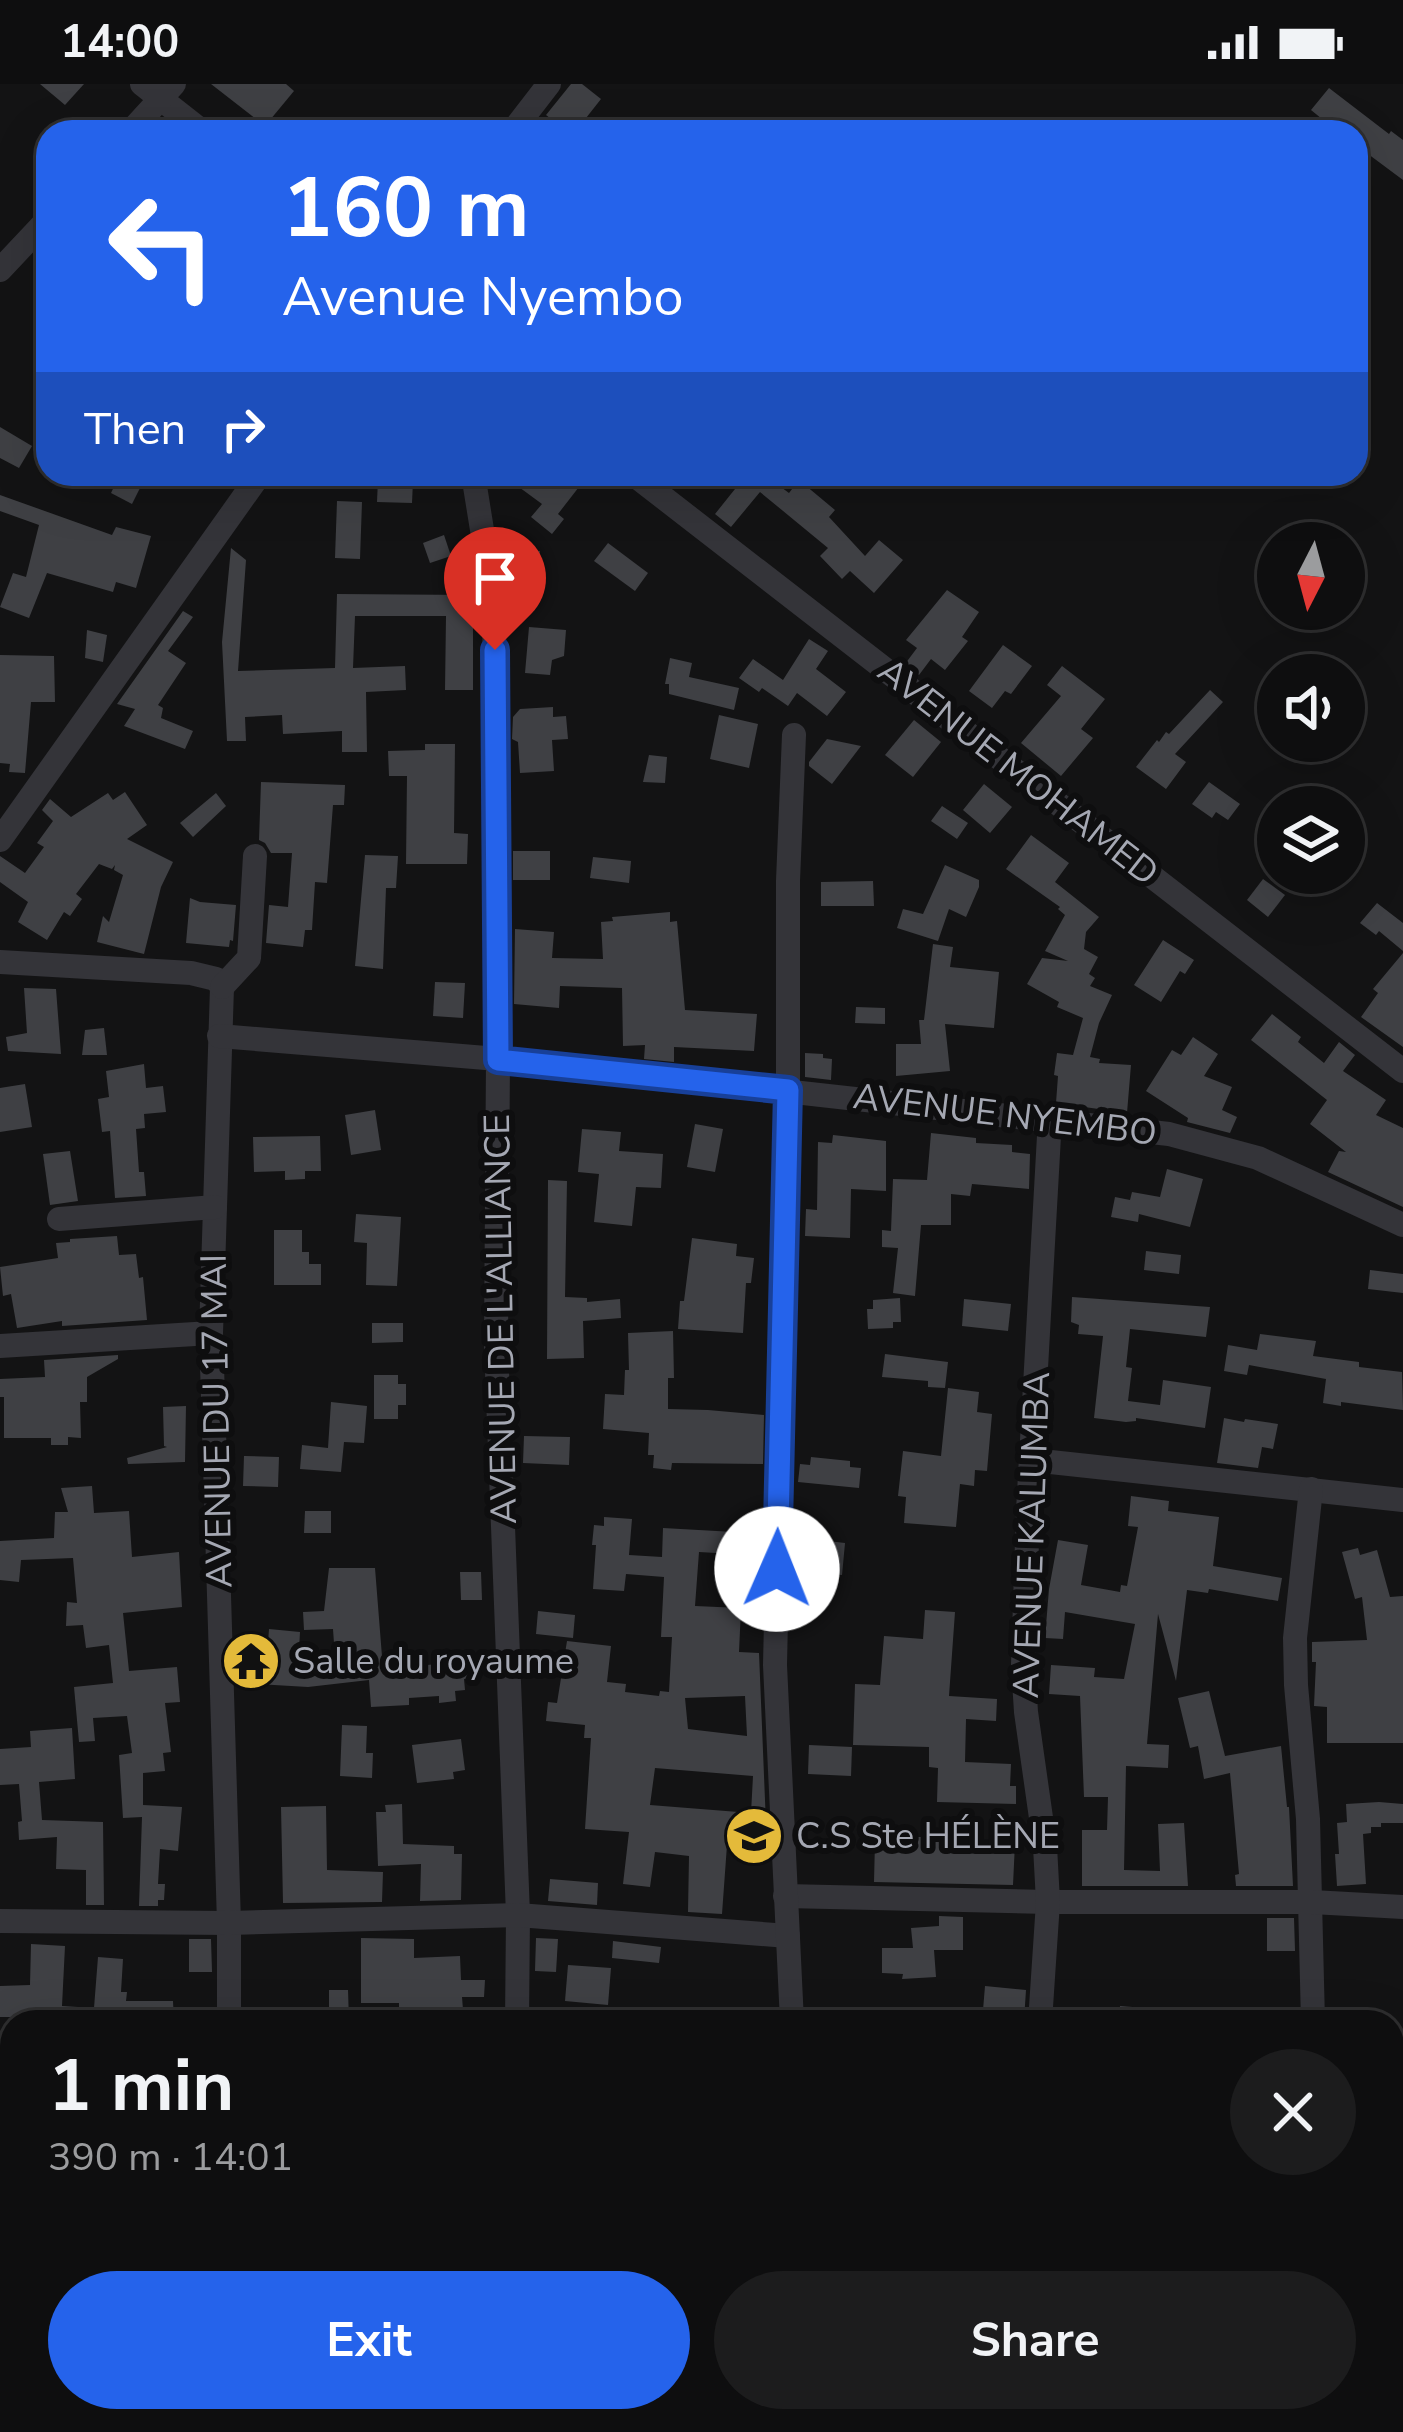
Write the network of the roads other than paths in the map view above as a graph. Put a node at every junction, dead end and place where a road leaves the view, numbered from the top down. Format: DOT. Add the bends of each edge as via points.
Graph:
graph roads {
  1 [pos="549,84"];
  2 [pos="159,89"];
  3 [pos="138,120"];
  4 [pos="190,120"];
  5 [pos="521,120"];
  6 [pos="36,232"];
  7 [pos="0,270"];
  8 [pos="251,486"];
  9 [pos="475,486"];
  10 [pos="648,486"];
  11 [pos="794,735"];
  12 [pos="0,839"];
  13 [pos="255,856"];
  14 [pos="0,962"];
  15 [pos="221,987"];
  16 [pos="219,1036"];
  17 [pos="498,1060"];
  18 [pos="1403,1071"];
  19 [pos="788,1090"];
  20 [pos="1050,1118"];
  21 [pos="214,1207"];
  22 [pos="58,1219"];
  23 [pos="1403,1226"];
  24 [pos="211,1333"];
  25 [pos="0,1346"];
  26 [pos="1032,1460"];
  27 [pos="1311,1489"];
  28 [pos="1403,1500"];
  29 [pos="785,1896"];
  30 [pos="1048,1902"];
  31 [pos="1312,1902"];
  32 [pos="1403,1907"];
  33 [pos="518,1915"];
  34 [pos="0,1921"];
  35 [pos="229,1923"];
  36 [pos="788,1936"];
  37 [pos="229,2010"];
  38 [pos="518,2010"];
  39 [pos="791,2010"];
  40 [pos="1041,2010"];
  41 [pos="1313,2010"];
  1 -- 5 [label="street"];
  2 -- 3 [label="street"];
  2 -- 4 [label="street"];
  6 -- 7 [label="street"];
  8 -- 12 [label="street"];
  9 -- 17 [label="street, AVENUE DE L'ALLIANCE" via="494,604"];
  10 -- 18 [label="street, AVENUE MOHAMED"];
  11 -- 19 [label="street"];
  13 -- 15 [label="street" via="249,958"];
  14 -- 15 [label="street" via="191,973"];
  15 -- 16 [label="street"];
  16 -- 17 [label="street, AVENUE NYEMBO"];
  16 -- 21 [label="street, AVENUE DU 17 MAI"];
  17 -- 19 [label="street, AVENUE NYEMBO"];
  17 -- 33 [label="street, AVENUE DE L'ALLIANCE" via="496,1345"];
  19 -- 20 [label="street, AVENUE NYEMBO"];
  19 -- 29 [label="street" via="775,1665"];
  20 -- 23 [label="street, AVENUE NYEMBO" via="1169,1134 1258,1158"];
  20 -- 26 [label="street, AVENUE KALUMBA"];
  21 -- 22 [label="street"];
  21 -- 24 [label="street, AVENUE DU 17 MAI"];
  24 -- 25 [label="street"];
  24 -- 35 [label="street, AVENUE DU 17 MAI"];
  26 -- 27 [label="street"];
  26 -- 30 [label="street, AVENUE KALUMBA" via="1024,1685"];
  27 -- 28 [label="street"];
  27 -- 31 [label="street" via="1295,1685"];
  29 -- 30 [label="street"];
  29 -- 36 [label="street"];
  30 -- 31 [label="street"];
  30 -- 40 [label="street, AVENUE KALUMBA"];
  31 -- 32 [label="street"];
  31 -- 41 [label="street"];
  33 -- 35 [label="street"];
  33 -- 36 [label="street"];
  33 -- 38 [label="street, AVENUE DE L'ALLIANCE"];
  34 -- 35 [label="street"];
  35 -- 37 [label="street, AVENUE DU 17 MAI"];
  36 -- 39 [label="street"];
}
